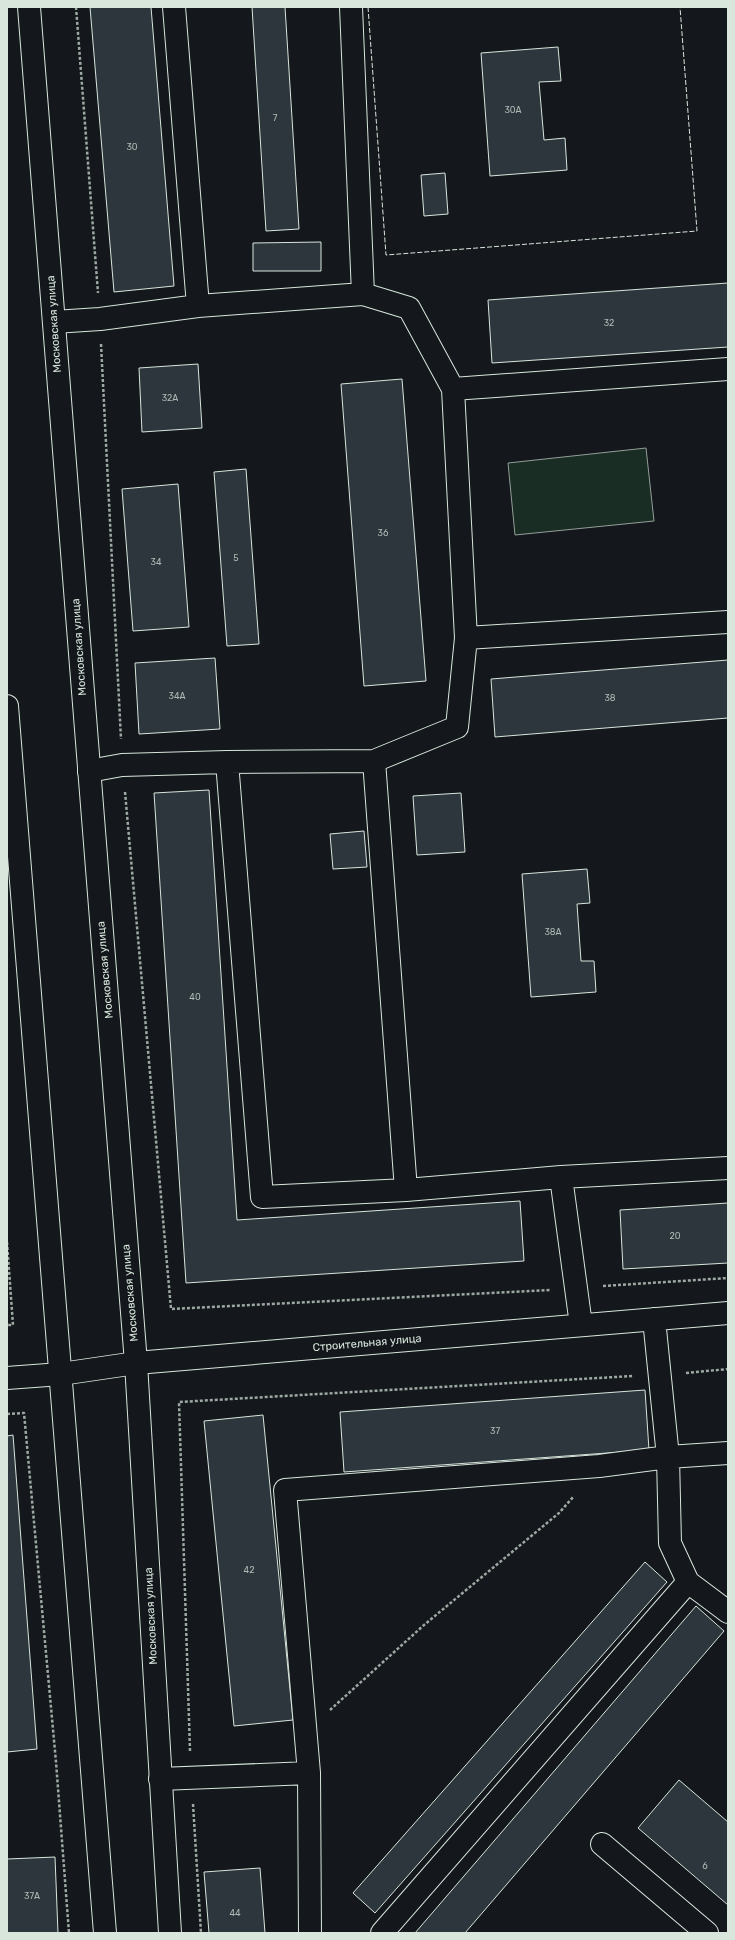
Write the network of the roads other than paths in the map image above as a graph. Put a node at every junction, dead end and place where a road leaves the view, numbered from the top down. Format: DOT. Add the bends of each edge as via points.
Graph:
graph roads {
  1 [pos="30,7"];
  2 [pos="174,7"];
  3 [pos="351,7"];
  4 [pos="363,294"];
  5 [pos="198,306"];
  6 [pos="54,322"];
  7 [pos="728,369"];
  8 [pos="453,389"];
  9 [pos="728,622"];
  10 [pos="466,638"];
  11 [pos="7,706"];
  12 [pos="227,762"];
  13 [pos="374,762"];
  14 [pos="89,771"];
  15 [pos="728,1168"];
  16 [pos="562,1177"];
  17 [pos="406,1190"];
  18 [pos="728,1313"];
  19 [pos="654,1319"];
  20 [pos="581,1325"];
  21 [pos="136,1363"];
  22 [pos="61,1374"];
  23 [pos="7,1378"];
  24 [pos="728,1453"];
  25 [pos="668,1457"];
  26 [pos="688,1582"];
  27 [pos="728,1612"];
  28 [pos="309,1773"];
  29 [pos="160,1779"];
  30 [pos="602,1844"];
  31 [pos="105,1933"];
  32 [pos="170,1933"];
  33 [pos="310,1933"];
  34 [pos="382,1933"];
  35 [pos="707,1933"];
  1 -- 6 [label="main road, Московская улица"];
  2 -- 5 [label="main road"];
  3 -- 4 [label="main road"];
  4 -- 5 [label="main road"];
  4 -- 8 [label="main road" via="409,308"];
  5 -- 6 [label="main road" via="100,319"];
  6 -- 14 [label="main road, Московская улица"];
  7 -- 8 [label="main road"];
  8 -- 10 [label="main road"];
  9 -- 10 [label="main road"];
  10 -- 13 [label="main road" via="457,726"];
  11 -- 22 [label="main road"];
  12 -- 13 [label="main road"];
  12 -- 14 [label="main road" via="122,765"];
  12 -- 17 [label="main road" via="262,1197"];
  13 -- 17 [label="main road"];
  14 -- 21 [label="main road, Московская улица"];
  15 -- 16 [label="main road"];
  16 -- 17 [label="main road"];
  16 -- 20 [label="main road"];
  18 -- 19 [label="main road, Строительная улица"];
  19 -- 20 [label="main road, Строительная улица"];
  19 -- 25 [label="main road"];
  20 -- 21 [label="main road, Строительная улица"];
  21 -- 22 [label="main road, Строительная улица"];
  21 -- 29 [label="main road, Московская улица"];
  22 -- 23 [label="main road, Строительная улица"];
  22 -- 31 [label="main road"];
  24 -- 25 [label="main road"];
  25 -- 26 [label="main road" via="670,1542"];
  25 -- 28 [label="main road" via="599,1466 285,1490"];
  26 -- 27 [label="main road"];
  26 -- 34 [label="main road"];
  28 -- 29 [label="main road"];
  28 -- 33 [label="main road"];
  29 -- 32 [label="main road, Московская улица"];
  30 -- 35 [label="main road"];
}
